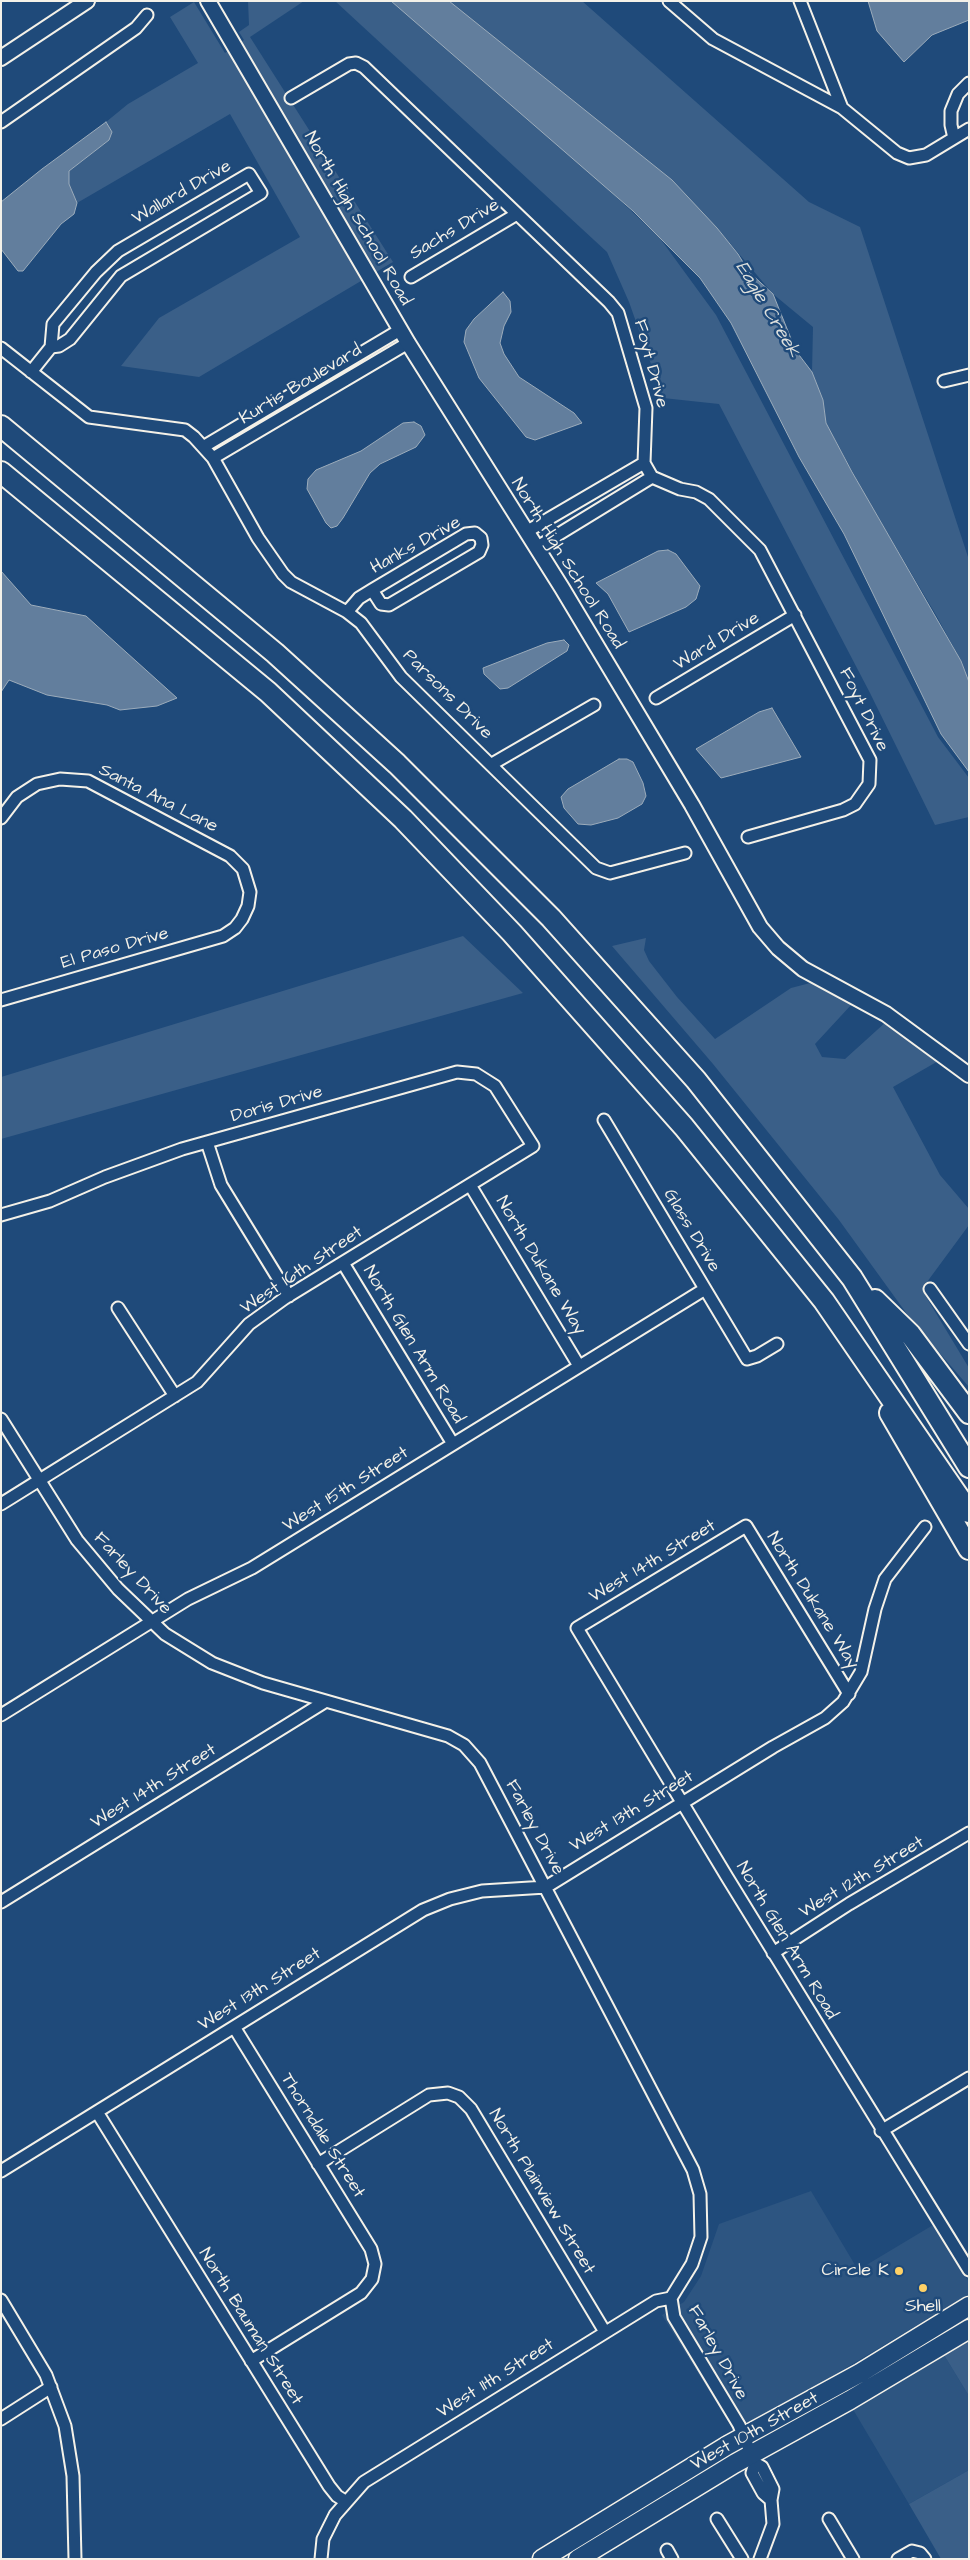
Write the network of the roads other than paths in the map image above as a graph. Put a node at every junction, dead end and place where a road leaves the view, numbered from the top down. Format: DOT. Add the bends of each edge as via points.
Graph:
graph roads {
  1 [pos="87,1"];
  2 [pos="208,1"];
  3 [pos="669,1"];
  4 [pos="800,1"];
  5 [pos="147,15"];
  6 [pos="1,58"];
  7 [pos="969,83"];
  8 [pos="291,98"];
  9 [pos="842,108"];
  10 [pos="1,122"];
  11 [pos="969,129"];
  12 [pos="954,138"];
  13 [pos="518,214"];
  14 [pos="107,261"];
  15 [pos="121,276"];
  16 [pos="411,277"];
  17 [pos="400,330"];
  18 [pos="408,343"];
  19 [pos="51,347"];
  20 [pos="1,348"];
  21 [pos="332,370"];
  22 [pos="31,372"];
  23 [pos="969,374"];
  24 [pos="944,381"];
  25 [pos="340,383"];
  26 [pos="266,410"];
  27 [pos="273,422"];
  28 [pos="1,426"];
  29 [pos="203,447"];
  30 [pos="213,458"];
  31 [pos="644,463"];
  32 [pos="1,472"];
  33 [pos="652,477"];
  34 [pos="526,532"];
  35 [pos="536,548"];
  36 [pos="372,590"];
  37 [pos="347,612"];
  38 [pos="795,615"];
  39 [pos="656,698"];
  40 [pos="594,705"];
  41 [pos="492,764"];
  42 [pos="1,818"];
  43 [pos="748,837"];
  44 [pos="685,853"];
  45 [pos="236,927"];
  46 [pos="1,1000"];
  47 [pos="969,1075"];
  48 [pos="604,1120"];
  49 [pos="207,1142"];
  50 [pos="533,1146"];
  51 [pos="470,1185"];
  52 [pos="1,1215"];
  53 [pos="343,1263"];
  54 [pos="852,1278"];
  55 [pos="705,1289"];
  56 [pos="930,1289"];
  57 [pos="289,1296"];
  58 [pos="118,1308"];
  59 [pos="777,1344"];
  60 [pos="969,1344"];
  61 [pos="870,1365"];
  62 [pos="579,1366"];
  63 [pos="175,1396"];
  64 [pos="969,1413"];
  65 [pos="1,1419"];
  66 [pos="453,1444"];
  67 [pos="969,1467"];
  68 [pos="39,1481"];
  69 [pos="1,1504"];
  70 [pos="969,1512"];
  71 [pos="746,1526"];
  72 [pos="925,1527"];
  73 [pos="969,1549"];
  74 [pos="150,1622"];
  75 [pos="577,1628"];
  76 [pos="849,1694"];
  77 [pos="326,1701"];
  78 [pos="1,1715"];
  79 [pos="682,1802"];
  80 [pos="969,1833"];
  81 [pos="546,1887"];
  82 [pos="1,1902"];
  83 [pos="773,1953"];
  84 [pos="234,2027"];
  85 [pos="969,2078"];
  86 [pos="97,2112"];
  87 [pos="881,2131"];
  88 [pos="318,2164"];
  89 [pos="1,2171"];
  90 [pos="969,2270"];
  91 [pos="671,2298"];
  92 [pos="1,2300"];
  93 [pos="969,2306"];
  94 [pos="969,2329"];
  95 [pos="605,2332"];
  96 [pos="251,2361"];
  97 [pos="51,2387"];
  98 [pos="1,2419"];
  99 [pos="744,2437"];
  100 [pos="754,2458"];
  101 [pos="345,2501"];
  102 [pos="717,2519"];
  103 [pos="829,2519"];
  104 [pos="74,2559"];
  105 [pos="321,2559"];
  106 [pos="542,2559"];
  107 [pos="578,2559"];
  108 [pos="742,2559"];
  109 [pos="760,2559"];
  110 [pos="853,2559"];
  111 [pos="898,2559"];
  112 [pos="926,2559"];
  1 -- 6 [label="street"];
  2 -- 17 [label="street, North High School Road"];
  3 -- 9 [label="street" via="714,39"];
  4 -- 9 [label="street"];
  5 -- 10 [label="street" via="136,28"];
  7 -- 12 [label="street" via="958,94 951,111"];
  8 -- 13 [label="street, Foyt Drive" via="349,64 364,66"];
  9 -- 12 [label="street" via="886,146 909,158 926,155"];
  11 -- 12 [label="street"];
  13 -- 16 [label="street, Sachs Drive"];
  13 -- 31 [label="street, Foyt Drive" via="618,313 646,408"];
  14 -- 15 [label="street"];
  14 -- 15 [label="street, Wallard Drive" via="118,251 249,174 261,193"];
  14 -- 19 [label="street, Wallard Drive" via="53,324"];
  15 -- 19 [label="street, Wallard Drive" via="70,339"];
  17 -- 18 [label="street, North High School Road"];
  17 -- 21 [label="street"];
  18 -- 25 [label="street, Kurtis Boulevard"];
  18 -- 34 [label="street, North High School Road"];
  19 -- 22 [label="street, Wallard Drive"];
  20 -- 22 [label="street, Parsons Drive"];
  21 -- 25 [label="street"];
  21 -- 26 [label="street"];
  22 -- 29 [label="street, Parsons Drive" via="89,417 185,430"];
  23 -- 24 [label="street"];
  25 -- 27 [label="street, Kurtis Boulevard"];
  26 -- 27 [label="street"];
  26 -- 29 [label="street"];
  27 -- 30 [label="street, Kurtis Boulevard"];
  28 -- 54 [label="highway" via="275,652 397,764 517,882 696,1080"];
  29 -- 30 [label="street, Parsons Drive"];
  30 -- 37 [label="street, Parsons Drive" via="282,574 297,586"];
  31 -- 33 [label="street"];
  31 -- 34 [label="street"];
  32 -- 61 [label="highway" via="268,692 403,819 573,999 648,1085 824,1301"];
  33 -- 35 [label="street"];
  33 -- 38 [label="street, Foyt Drive" via="709,499 764,556"];
  34 -- 35 [label="street, North High School Road"];
  35 -- 47 [label="street, North High School Road" via="692,805 765,934 803,969 891,1018"];
  36 -- 36 [label="street, Hanks Drive" via="466,534 475,533 480,537 482,548 479,552 389,605 381,604"];
  36 -- 37 [label="street, Hanks Drive" via="356,600"];
  37 -- 41 [label="street, Parsons Drive" via="365,628 401,677"];
  38 -- 39 [label="street, Ward Drive"];
  38 -- 43 [label="street, Foyt Drive" via="868,752 870,779 862,797 847,809"];
  40 -- 41 [label="street"];
  41 -- 44 [label="street, Parsons Drive" via="600,870 612,873"];
  42 -- 45 [label="street, Santa Ana Lane" via="17,797 42,782 74,778 98,785 237,862 245,874 250,892 247,911"];
  45 -- 46 [label="street, El Paso Drive" via="219,937"];
  48 -- 55 [label="street, Glass Drive"];
  49 -- 50 [label="street, Doris Drive" via="462,1072 480,1076 496,1086"];
  49 -- 52 [label="street, Doris Drive" via="138,1164 50,1201"];
  49 -- 57 [label="street" via="226,1193"];
  50 -- 51 [label="street, West 16th Street"];
  51 -- 53 [label="street, West 16th Street"];
  51 -- 62 [label="street, North Dukane Way"];
  53 -- 57 [label="street, West 16th Street"];
  53 -- 66 [label="street, North Glen Arm Road"];
  54 -- 64 [label="highway" via="910,1334"];
  54 -- 67 [label="highway"];
  55 -- 59 [label="street, Glass Drive" via="747,1359"];
  55 -- 62 [label="street, West 15th Street"];
  56 -- 60 [label="street"];
  57 -- 63 [label="street, West 16th Street" via="250,1324 197,1382"];
  58 -- 63 [label="street"];
  61 -- 70 [label="highway"];
  61 -- 73 [label="highway" via="894,1424"];
  62 -- 66 [label="street, West 15th Street"];
  63 -- 68 [label="street, West 16th Street"];
  65 -- 68 [label="street, Farley Drive"];
  66 -- 74 [label="street, West 15th Street" via="252,1568 188,1599"];
  68 -- 69 [label="street, West 16th Street"];
  68 -- 74 [label="street, Farley Drive" via="81,1546"];
  71 -- 75 [label="street, West 14th Street"];
  71 -- 76 [label="street, North Dukane Way"];
  72 -- 76 [label="street, West 13th Street" via="885,1578 864,1665"];
  74 -- 77 [label="street, Farley Drive" via="212,1663 263,1683"];
  74 -- 78 [label="street, West 15th Street"];
  75 -- 79 [label="street, North Glen Arm Road"];
  76 -- 79 [label="street, West 13th Street" via="825,1718"];
  77 -- 81 [label="street, Farley Drive" via="448,1736 468,1748 483,1767"];
  77 -- 82 [label="street, West 14th Street"];
  79 -- 81 [label="street, West 13th Street"];
  79 -- 83 [label="street, North Glen Arm Road"];
  80 -- 83 [label="street, West 12th Street"];
  81 -- 84 [label="street, West 13th Street" via="482,1892 432,1905"];
  81 -- 91 [label="street, Farley Drive" via="696,2180 702,2219 701,2237 692,2264"];
  83 -- 87 [label="street, North Glen Arm Road"];
  84 -- 86 [label="street, West 13th Street"];
  84 -- 88 [label="street, Thorndale Street"];
  85 -- 87 [label="street"];
  86 -- 89 [label="street, West 13th Street"];
  86 -- 96 [label="street, North Bauman Street"];
  87 -- 90 [label="street, North Glen Arm Road"];
  88 -- 95 [label="street, North Plainview Street" via="431,2094 448,2093 458,2097 468,2105"];
  88 -- 96 [label="street, Thorndale Street" via="370,2249 375,2266 372,2279 361,2293"];
  91 -- 95 [label="street, West 11th Street" via="656,2301"];
  91 -- 99 [label="street, Farley Drive" via="674,2317"];
  92 -- 97 [label="street"];
  93 -- 99 [label="main road, West 10th Street" via="860,2373"];
  94 -- 100 [label="main road, West 10th Street"];
  95 -- 101 [label="street, West 11th Street" via="364,2482"];
  96 -- 101 [label="street, North Bauman Street" via="331,2490"];
  97 -- 98 [label="street"];
  97 -- 104 [label="street" via="71,2458"];
  99 -- 100 [label="street, Farley Drive"];
  99 -- 106 [label="main road, West 10th Street"];
  100 -- 107 [label="main road, West 10th Street"];
  100 -- 109 [label="street, Farley Drive" via="752,2473 763,2493 771,2500 773,2524"];
  101 -- 105 [label="street" via="325,2535"];
  102 -- 108 [label="street"];
  103 -- 110 [label="street"];
  111 -- 112 [label="street" via="912,2552 920,2553"];
}
